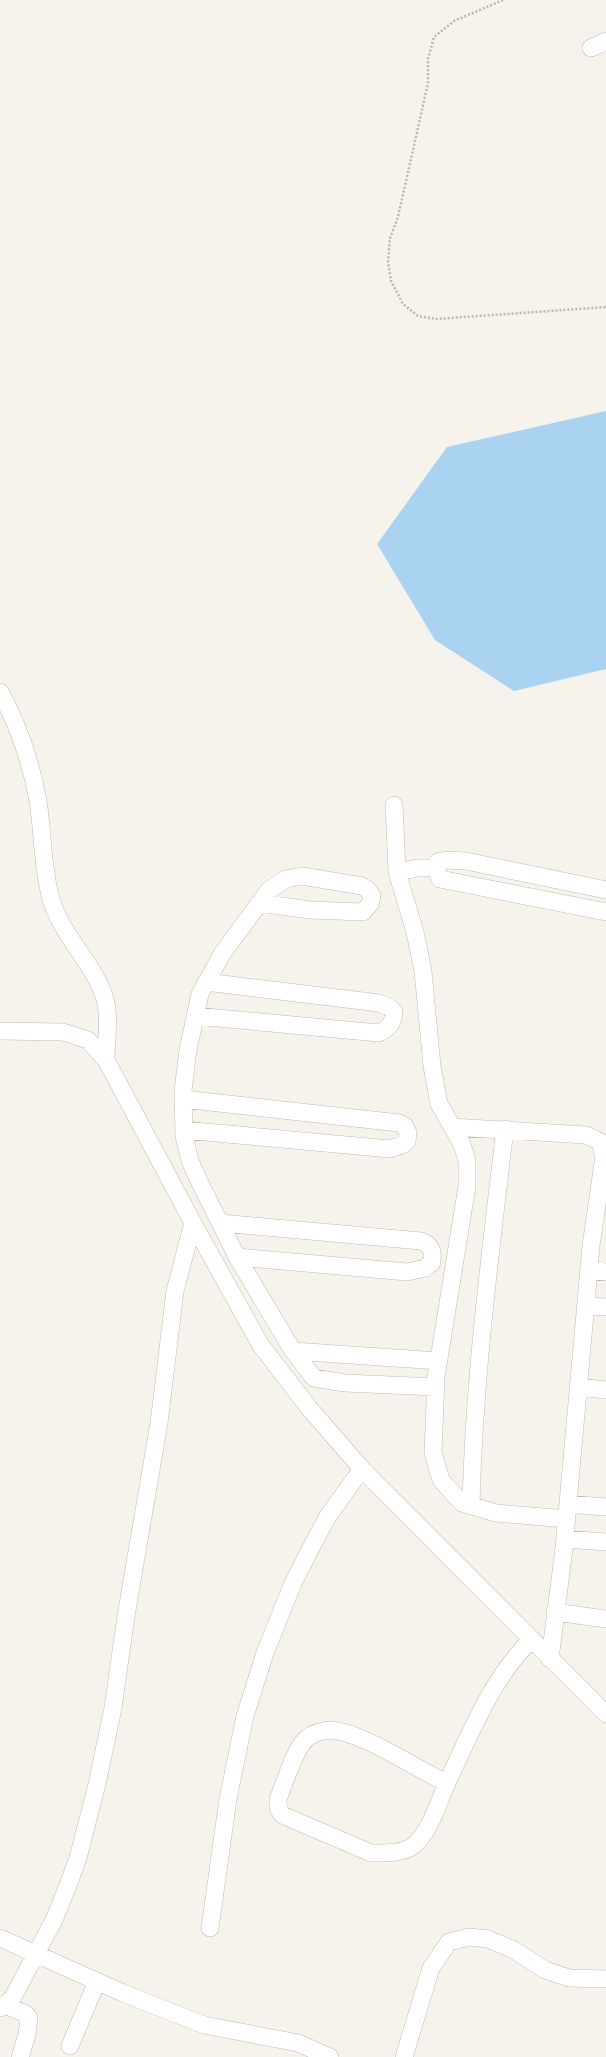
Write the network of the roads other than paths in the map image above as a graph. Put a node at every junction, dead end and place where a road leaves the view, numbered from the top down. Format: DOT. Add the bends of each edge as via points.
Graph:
graph roads {
  1 [pos="0,692"];
  2 [pos="394,805"];
  3 [pos="436,868"];
  4 [pos="397,872"];
  5 [pos="606,890"];
  6 [pos="259,903"];
  7 [pos="606,912"];
  8 [pos="206,982"];
  9 [pos="196,1016"];
  10 [pos="0,1031"];
  11 [pos="106,1060"];
  12 [pos="183,1099"];
  13 [pos="452,1127"];
  14 [pos="505,1129"];
  15 [pos="184,1130"];
  16 [pos="193,1223"];
  17 [pos="220,1223"];
  18 [pos="237,1257"];
  19 [pos="589,1270"];
  20 [pos="606,1272"];
  21 [pos="586,1306"];
  22 [pos="606,1307"];
  23 [pos="293,1351"];
  24 [pos="439,1361"];
  25 [pos="436,1387"];
  26 [pos="579,1388"];
  27 [pos="606,1390"];
  28 [pos="362,1470"];
  29 [pos="471,1506"];
  30 [pos="606,1507"];
  31 [pos="568,1511"];
  32 [pos="565,1539"];
  33 [pos="606,1542"];
  34 [pos="556,1612"];
  35 [pos="606,1619"];
  36 [pos="531,1640"];
  37 [pos="550,1659"];
  38 [pos="606,1714"];
  39 [pos="447,1783"];
  40 [pos="210,1928"];
  41 [pos="0,1938"];
  42 [pos="36,1953"];
  43 [pos="606,1979"];
  44 [pos="97,1981"];
  45 [pos="2,2007"];
  46 [pos="70,2046"];
  47 [pos="20,2057"];
  48 [pos="330,2057"];
  49 [pos="404,2057"];
  1 -- 11 [label="street" via="13,716 27,753 38,801 49,894 54,911 96,979 104,999"];
  2 -- 4 [label="street"];
  3 -- 4 [label="street"];
  3 -- 5 [label="street" via="438,862 466,860"];
  3 -- 7 [label="street" via="440,879"];
  4 -- 13 [label="street" via="415,932 423,971 432,1066 440,1104"];
  6 -- 6 [label="street" via="310,910 363,912 370,904 372,896 362,886 302,876 286,879 269,890"];
  6 -- 8 [label="street" via="222,954"];
  8 -- 9 [label="street" via="200,994"];
  8 -- 9 [label="street" via="379,1003 394,1012 393,1020 389,1028 378,1033"];
  9 -- 12 [label="street" via="188,1050"];
  10 -- 11 [label="street" via="63,1032 88,1040"];
  11 -- 16 [label="street"];
  12 -- 15 [label="street"];
  12 -- 15 [label="street" via="399,1123 405,1126 408,1132 407,1141 390,1149"];
  13 -- 14 [label="street"];
  13 -- 24 [label="street" via="462,1144 467,1161 467,1186"];
  14 -- 19 [label="street" via="586,1135 599,1141 604,1156"];
  14 -- 29 [label="street" via="483,1315 472,1441"];
  15 -- 17 [label="street" via="190,1161"];
  16 -- 28 [label="street" via="260,1344 309,1408"];
  16 -- 42 [label="street" via="175,1291 159,1423 113,1708 78,1858 54,1920"];
  17 -- 18 [label="street"];
  17 -- 18 [label="street" via="421,1241 428,1244 433,1251 432,1262 425,1268 407,1272"];
  18 -- 23 [label="street"];
  19 -- 20 [label="street"];
  19 -- 21 [label="street"];
  21 -- 22 [label="street"];
  21 -- 26 [label="street"];
  23 -- 24 [label="street"];
  23 -- 25 [label="street" via="314,1378 345,1383"];
  24 -- 25 [label="street"];
  25 -- 29 [label="street" via="433,1453 441,1480 462,1503"];
  26 -- 27 [label="street"];
  26 -- 31 [label="street"];
  28 -- 36 [label="street"];
  28 -- 40 [label="street" via="328,1516 314,1540 293,1583 265,1653 245,1716 234,1769"];
  29 -- 31 [label="street" via="496,1514"];
  30 -- 31 [label="street"];
  31 -- 32 [label="street"];
  32 -- 33 [label="street"];
  32 -- 34 [label="street"];
  34 -- 35 [label="street"];
  34 -- 37 [label="street"];
  36 -- 37 [label="street"];
  36 -- 39 [label="street" via="515,1655 500,1678"];
  37 -- 38 [label="street"];
  39 -- 39 [label="street" via="421,1837 414,1845 404,1850 386,1853 371,1853 282,1815 278,1808 278,1799 299,1748 306,1740 321,1731 345,1733 377,1746"];
  41 -- 42 [label="street"];
  42 -- 44 [label="street"];
  42 -- 45 [label="street" via="12,1999"];
  43 -- 49 [label="street" via="569,1978 545,1970 514,1950 488,1939 469,1937 449,1942 431,1968"];
  44 -- 46 [label="street"];
  44 -- 48 [label="street" via="204,2025 298,2043"];
  45 -- 47 [label="street" via="26,2014 29,2018"];
}
